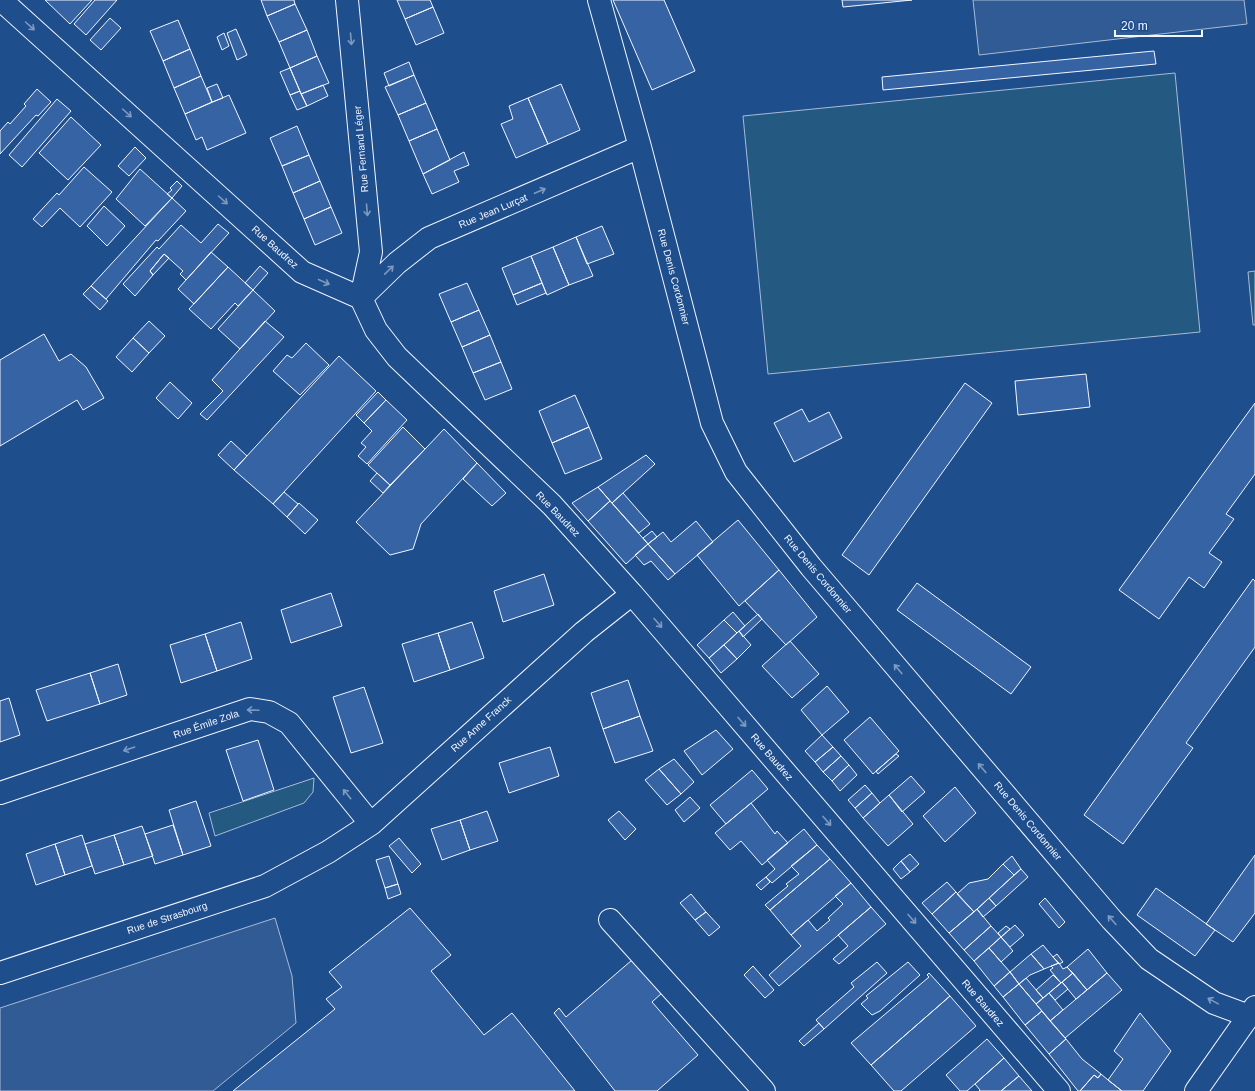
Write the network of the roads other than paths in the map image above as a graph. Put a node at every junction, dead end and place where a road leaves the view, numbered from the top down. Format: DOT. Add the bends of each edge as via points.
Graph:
graph roads {
  1 [pos="1,0"];
  2 [pos="347,0"];
  3 [pos="600,0"];
  4 [pos="640,147"];
  5 [pos="361,298"];
  6 [pos="632,594"];
  7 [pos="0,793"];
  8 [pos="371,824"];
  9 [pos="328,852"];
  10 [pos="610,920"];
  11 [pos="0,973"];
  12 [pos="1252,1012"];
  13 [pos="764,1091"];
  14 [pos="1059,1091"];
  15 [pos="1196,1091"];
  1 -- 5 [label="street, Rue Baudrez, one-way" via="302,272"];
  2 -- 5 [label="street, Rue Fernand Léger, one-way" via="371,252"];
  3 -- 4 [label="street, Rue Denis Cordonnier"];
  5 -- 4 [label="street, Rue Jean Lurçat, one-way" via="397,263 429,238"];
  12 -- 4 [label="street, Rue Denis Cordonnier, one-way" via="1214,1003 1149,959 1112,920 811,567 736,472 712,423"];
  5 -- 6 [label="street, Rue Baudrez" via="376,330 397,357 552,505"];
  6 -- 8 [label="street, Rue Anne Franck" via="584,632"];
  6 -- 14 [label="street, Rue Baudrez, one-way"];
  8 -- 7 [label="street, Rue Émile Zola, one-way" via="289,724 269,712 250,709"];
  8 -- 9 [label="street, Rue Anne Franck"];
  9 -- 11 [label="street, Rue de Strasbourg" via="265,886"];
  10 -- 13 [label="street"];
  12 -- 15 [label="street"];
}
